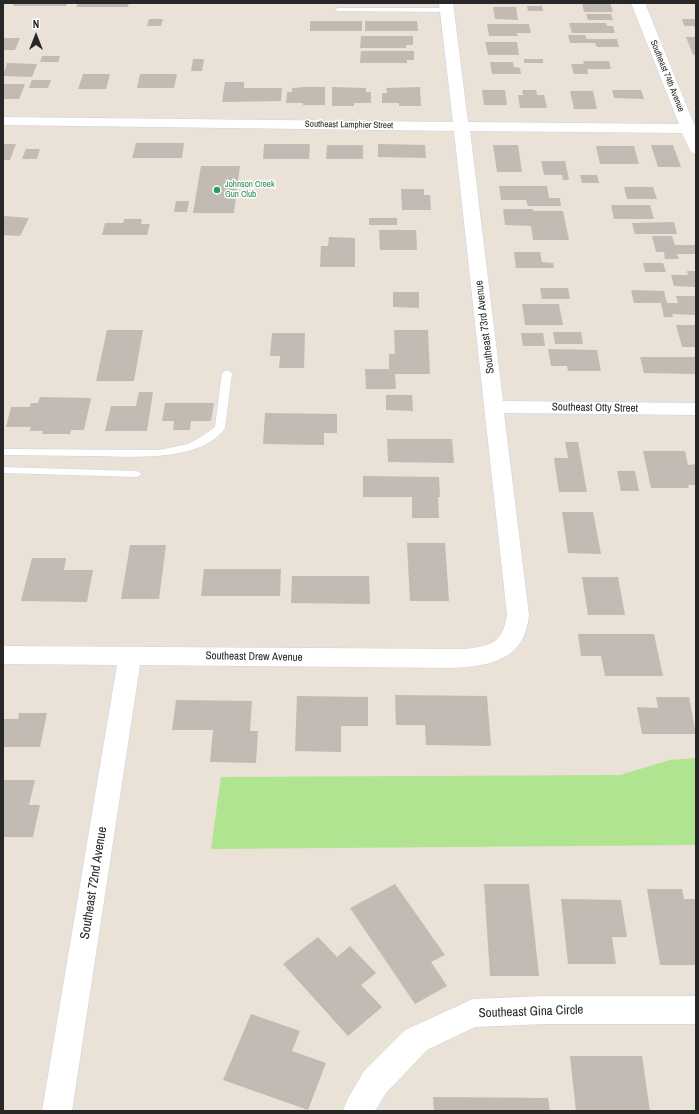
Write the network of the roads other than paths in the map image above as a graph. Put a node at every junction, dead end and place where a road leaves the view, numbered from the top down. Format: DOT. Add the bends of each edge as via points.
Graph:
graph roads {
  1 [pos="638,3"];
  2 [pos="447,6"];
  3 [pos="338,10"];
  4 [pos="3,121"];
  5 [pos="461,127"];
  6 [pos="692,129"];
  7 [pos="696,149"];
  8 [pos="227,373"];
  9 [pos="494,407"];
  10 [pos="696,408"];
  11 [pos="3,452"];
  12 [pos="3,470"];
  13 [pos="137,474"];
  14 [pos="503,648"];
  15 [pos="3,655"];
  16 [pos="130,656"];
  17 [pos="696,1010"];
  18 [pos="57,1111"];
  19 [pos="358,1111"];
  1 -- 6 [label="street, Southeast 74th Avenue"];
  2 -- 3 [label="lane"];
  2 -- 5 [label="street, Southeast 73rd Avenue"];
  4 -- 5 [label="street, Southeast Lamphier Street"];
  5 -- 6 [label="street, Southeast Lamphier Street"];
  5 -- 9 [label="street, Southeast 73rd Avenue"];
  6 -- 7 [label="street, Southeast 74th Avenue"];
  8 -- 11 [label="lane" via="220,428 204,441 184,450 159,453"];
  9 -- 10 [label="street, Southeast Otty Street"];
  9 -- 14 [label="street, Southeast 73rd Avenue" via="518,615 518,624 512,640"];
  12 -- 13 [label="lane"];
  14 -- 16 [label="street, Southeast Drew Avenue" via="472,658 453,660"];
  15 -- 16 [label="street, Southeast Drew Avenue"];
  16 -- 18 [label="street, Southeast 72nd Avenue"];
  17 -- 19 [label="street, Southeast Gina Circle" via="544,1010 473,1013 416,1040 375,1082"];
}
